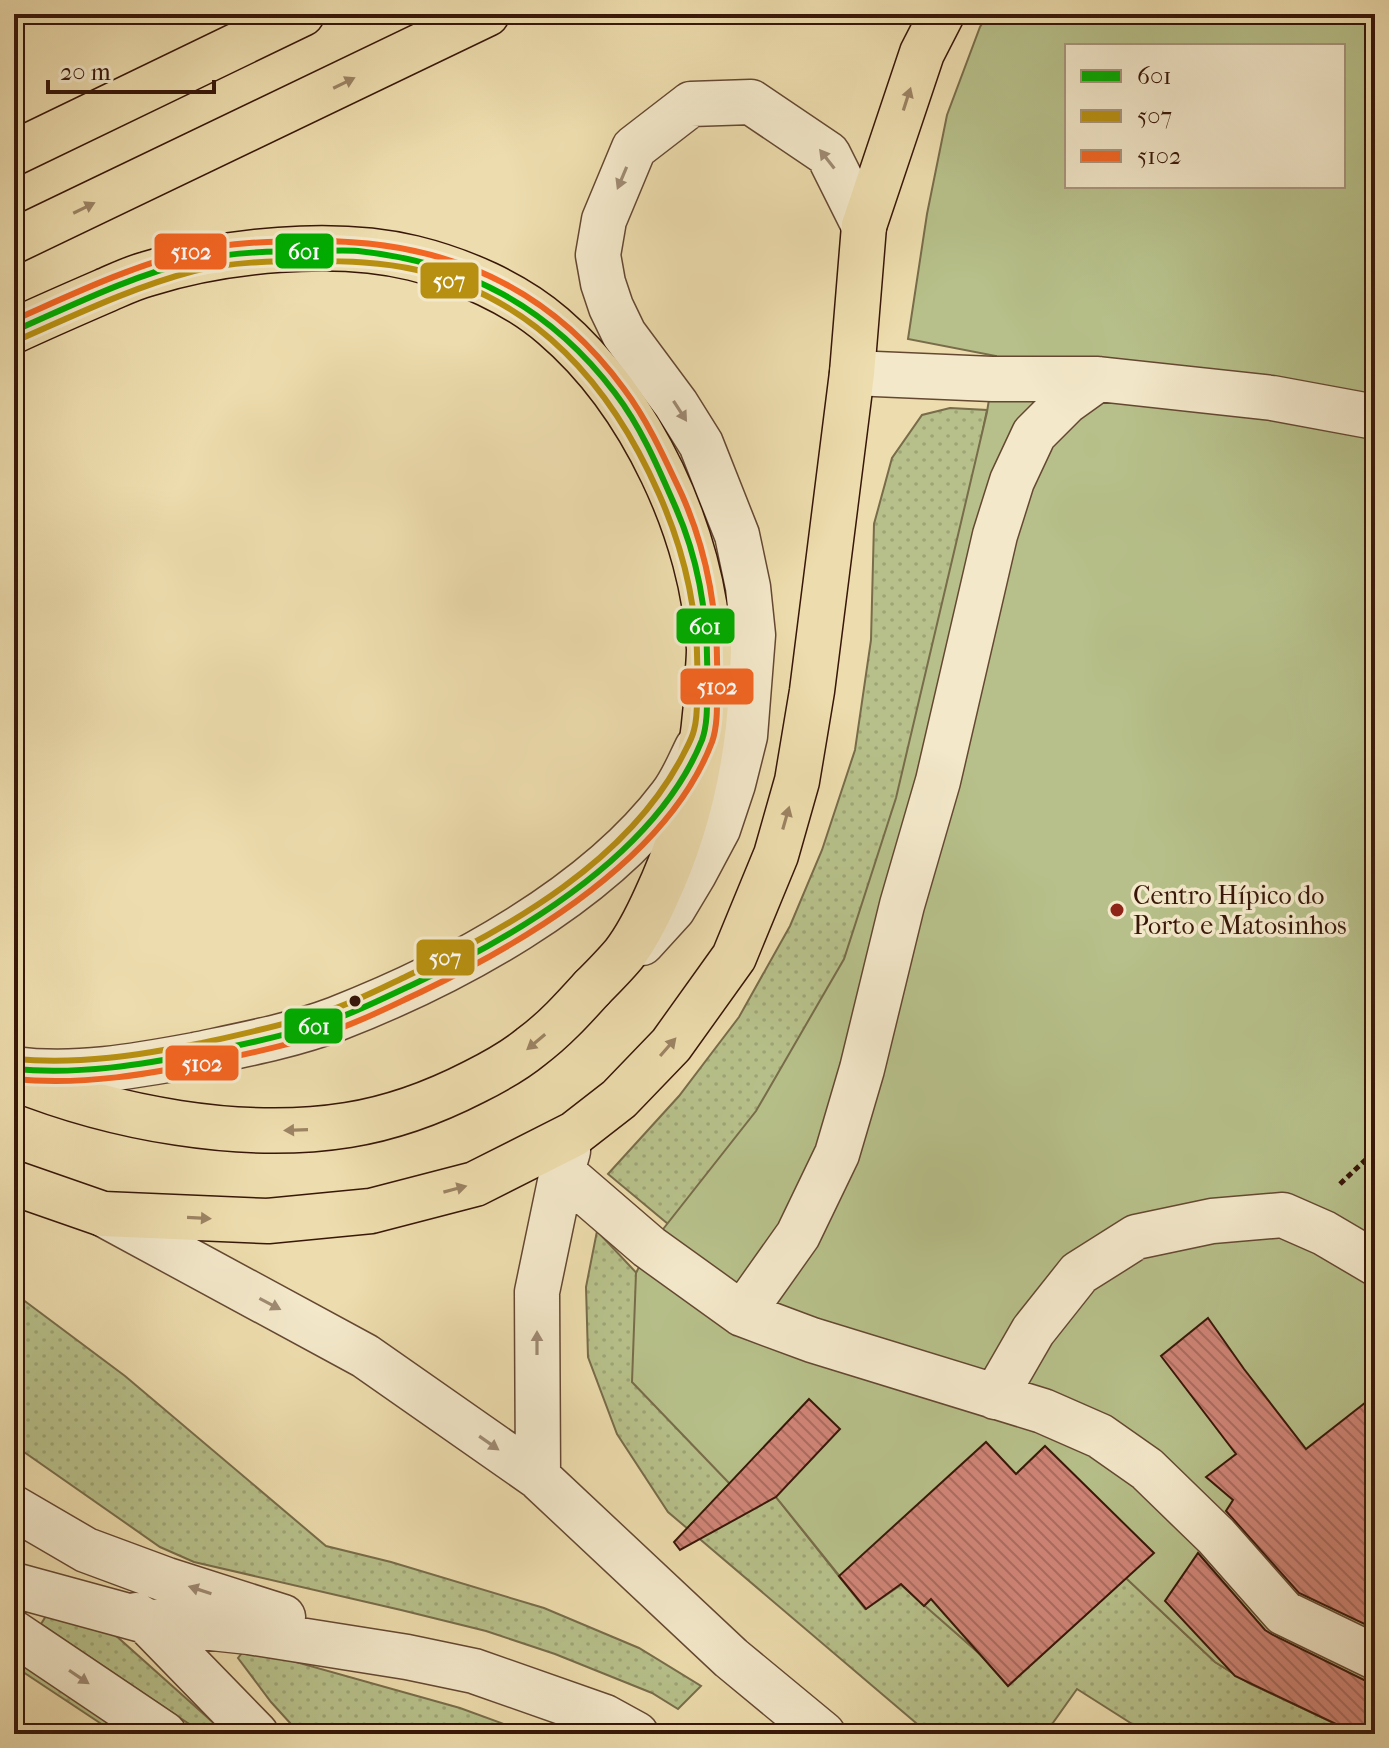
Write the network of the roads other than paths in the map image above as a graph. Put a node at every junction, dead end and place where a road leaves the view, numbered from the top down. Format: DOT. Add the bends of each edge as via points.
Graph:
graph roads {
  1 [pos="302,14"];
  2 [pos="487,14"];
  3 [pos="942,14"];
  4 [pos="14,153"];
  5 [pos="864,226"];
  6 [pos="14,241"];
  7 [pos="14,331"];
  8 [pos="852,373"];
  9 [pos="1098,379"];
  10 [pos="1375,417"];
  11 [pos="704,735"];
  12 [pos="592,988"];
  13 [pos="14,1069"];
  14 [pos="14,1078"];
  15 [pos="568,1153"];
  16 [pos="14,1183"];
  17 [pos="103,1214"];
  18 [pos="1375,1263"];
  19 [pos="742,1314"];
  20 [pos="995,1397"];
  21 [pos="538,1477"];
  22 [pos="14,1508"];
  23 [pos="14,1543"];
  24 [pos="14,1585"];
  25 [pos="146,1621"];
  26 [pos="14,1633"];
  27 [pos="407,1657"];
  28 [pos="1375,1657"];
  29 [pos="164,1734"];
  30 [pos="256,1734"];
  31 [pos="636,1734"];
  32 [pos="823,1734"];
  1 -- 4 [label="main road"];
  6 -- 2 [label="main road, one-way"];
  5 -- 3 [label="main road, one-way" via="922,53"];
  5 -- 8 [label="main road"];
  5 -- 12 [label="lane, one-way" via="828,154 751,102 691,104 634,148 604,220 598,255 611,307 701,444 737,535 753,635 745,736 718,829 673,909"];
  7 -- 11 [label="main road" via="143,275 198,260 316,249 413,258 519,301 553,326 611,387 657,462 676,506 691,547 709,650"];
  8 -- 9 [label="lane"];
  15 -- 8 [label="main road, one-way" via="671,1045 734,957 776,855 797,781 812,691"];
  9 -- 10 [label="lane" via="1272,398"];
  9 -- 19 [label="lane" via="1034,434 1012,481 837,1154 798,1235"];
  11 -- 12 [label="main road" via="670,868 624,954"];
  11 -- 13 [label="lane" via="673,793 614,857 510,933 430,978 335,1020 221,1049 93,1070"];
  12 -- 14 [label="main road, one-way" via="531,1047 496,1070 449,1095 349,1125 265,1131 187,1124 98,1105"];
  17 -- 15 [label="main road, one-way" via="268,1221 371,1211"];
  15 -- 19 [label="lane" via="649,1247"];
  21 -- 15 [label="lane, one-way" via="537,1292"];
  16 -- 17 [label="main road"];
  17 -- 21 [label="lane, one-way" via="365,1356"];
  18 -- 20 [label="lane" via="1283,1215 1212,1221 1136,1237 1079,1273 1033,1331"];
  19 -- 20 [label="lane"];
  20 -- 28 [label="lane" via="1100,1436 1136,1460 1216,1536 1284,1613"];
  21 -- 32 [label="lane" via="731,1658"];
  27 -- 22 [label="lane, one-way" via="86,1550"];
  23 -- 25 [label="lane"];
  24 -- 25 [label="lane"];
  25 -- 27 [label="lane"];
  25 -- 30 [label="lane"];
  26 -- 29 [label="lane, one-way"];
  27 -- 31 [label="lane" via="474,1671 605,1717"];
}
